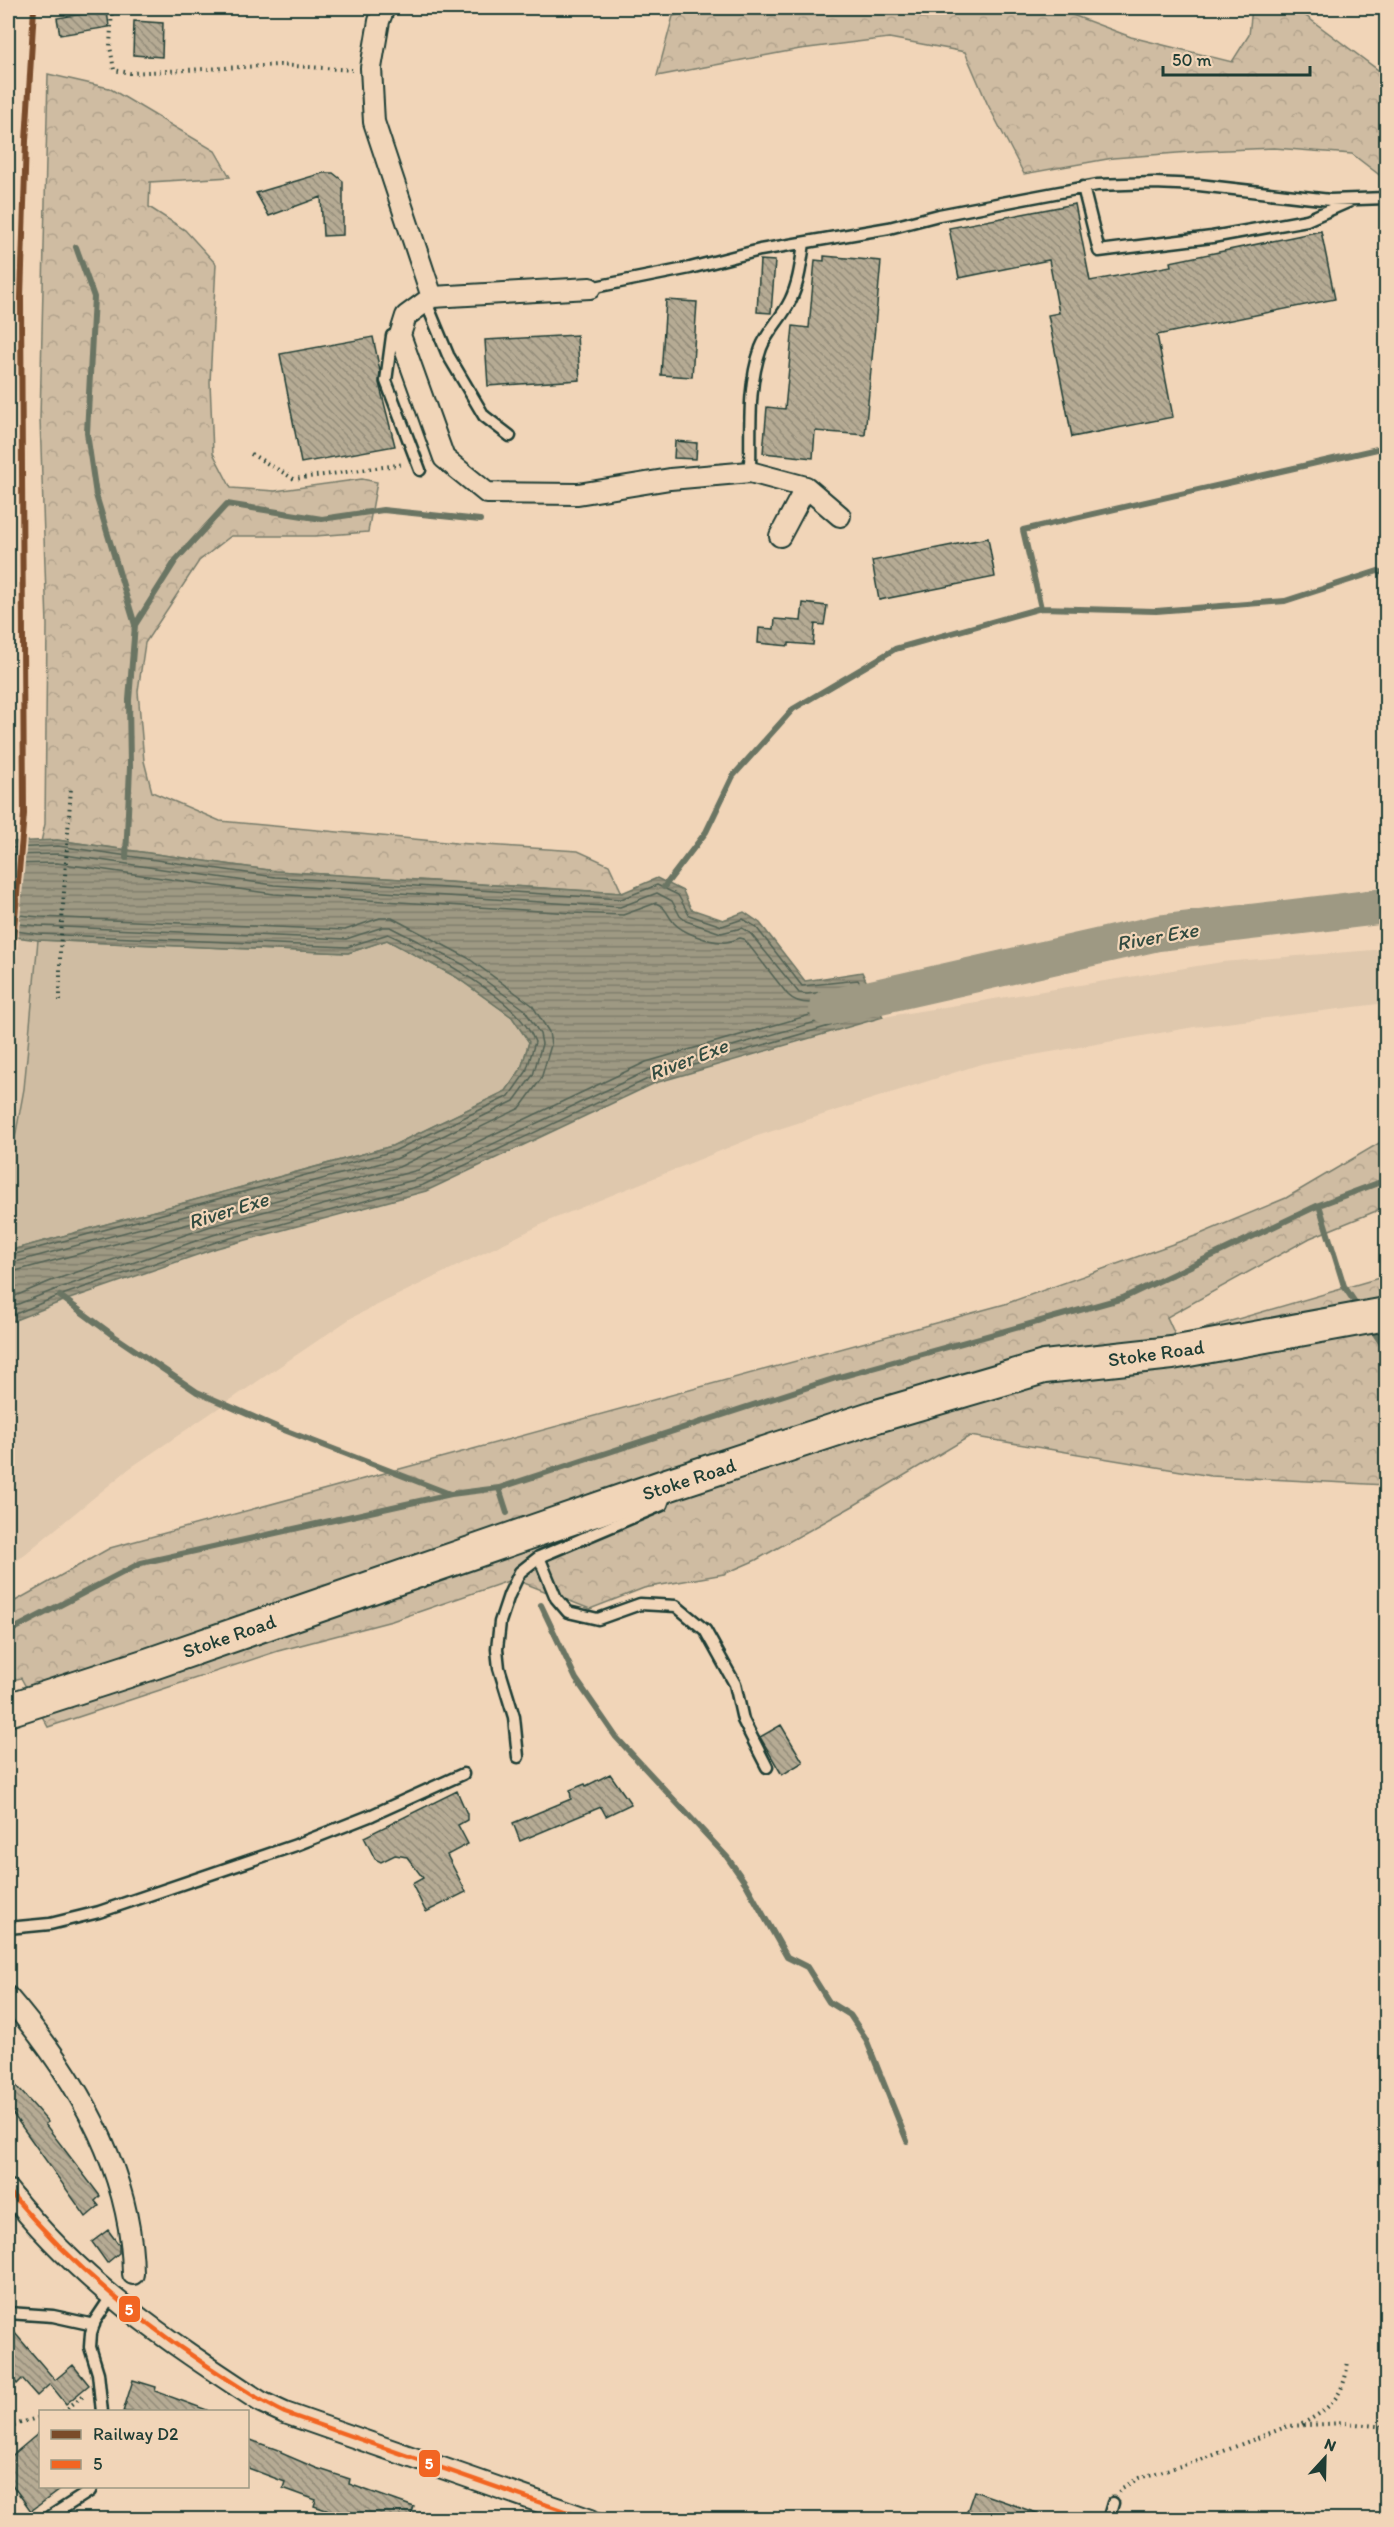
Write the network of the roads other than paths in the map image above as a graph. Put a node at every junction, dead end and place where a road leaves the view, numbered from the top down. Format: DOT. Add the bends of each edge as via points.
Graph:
graph roads {
  1 [pos="384,8"];
  2 [pos="1083,188"];
  3 [pos="1386,198"];
  4 [pos="1351,200"];
  5 [pos="804,243"];
  6 [pos="590,288"];
  7 [pos="429,300"];
  8 [pos="400,335"];
  9 [pos="510,436"];
  10 [pos="420,470"];
  11 [pos="750,472"];
  12 [pos="806,487"];
  13 [pos="840,516"];
  14 [pos="780,536"];
  15 [pos="1386,1314"];
  16 [pos="667,1485"];
  17 [pos="539,1557"];
  18 [pos="8,1710"];
  19 [pos="518,1757"];
  20 [pos="767,1767"];
  21 [pos="463,1774"];
  22 [pos="8,1928"];
  23 [pos="8,1997"];
  24 [pos="8,2190"];
  25 [pos="133,2274"];
  26 [pos="117,2302"];
  27 [pos="8,2313"];
  28 [pos="94,2325"];
  29 [pos="102,2410"];
  30 [pos="92,2488"];
  31 [pos="1113,2503"];
  32 [pos="51,2516"];
  33 [pos="591,2520"];
  34 [pos="1108,2520"];
  1 -- 7 [label="street" via="371,68 374,122"];
  2 -- 4 [label="lane" via="1154,183 1199,185"];
  2 -- 4 [label="lane" via="1099,251 1307,220"];
  2 -- 5 [label="lane"];
  3 -- 4 [label="lane"];
  5 -- 6 [label="lane"];
  5 -- 11 [label="lane" via="798,282 790,302 768,332 757,361 752,391"];
  6 -- 7 [label="street"];
  7 -- 8 [label="street" via="406,316"];
  7 -- 9 [label="lane" via="448,355 484,416"];
  8 -- 10 [label="lane" via="392,336 386,381"];
  8 -- 11 [label="street" via="444,458 487,493 578,494 670,479"];
  11 -- 12 [label="street"];
  12 -- 13 [label="street"];
  12 -- 14 [label="street"];
  15 -- 16 [label="main road, Stoke Road" via="1172,1353 1044,1366"];
  16 -- 17 [label="lane" via="662,1504"];
  16 -- 18 [label="main road, Stoke Road"];
  17 -- 19 [label="lane" via="520,1572 509,1595 497,1649 514,1717"];
  17 -- 20 [label="lane" via="556,1598 568,1612 598,1619 639,1605 676,1606 705,1630 735,1684 743,1720"];
  21 -- 22 [label="lane" via="286,1849 99,1912 50,1924"];
  23 -- 25 [label="street" via="40,2035 80,2097 113,2163 133,2253"];
  24 -- 26 [label="street" via="49,2240"];
  26 -- 28 [label="lane"];
  26 -- 33 [label="street" via="242,2390 285,2414"];
  27 -- 28 [label="lane" via="53,2316"];
  28 -- 29 [label="lane" via="90,2347"];
  30 -- 32 [label="lane"];
  31 -- 34 [label="lane"];
}
